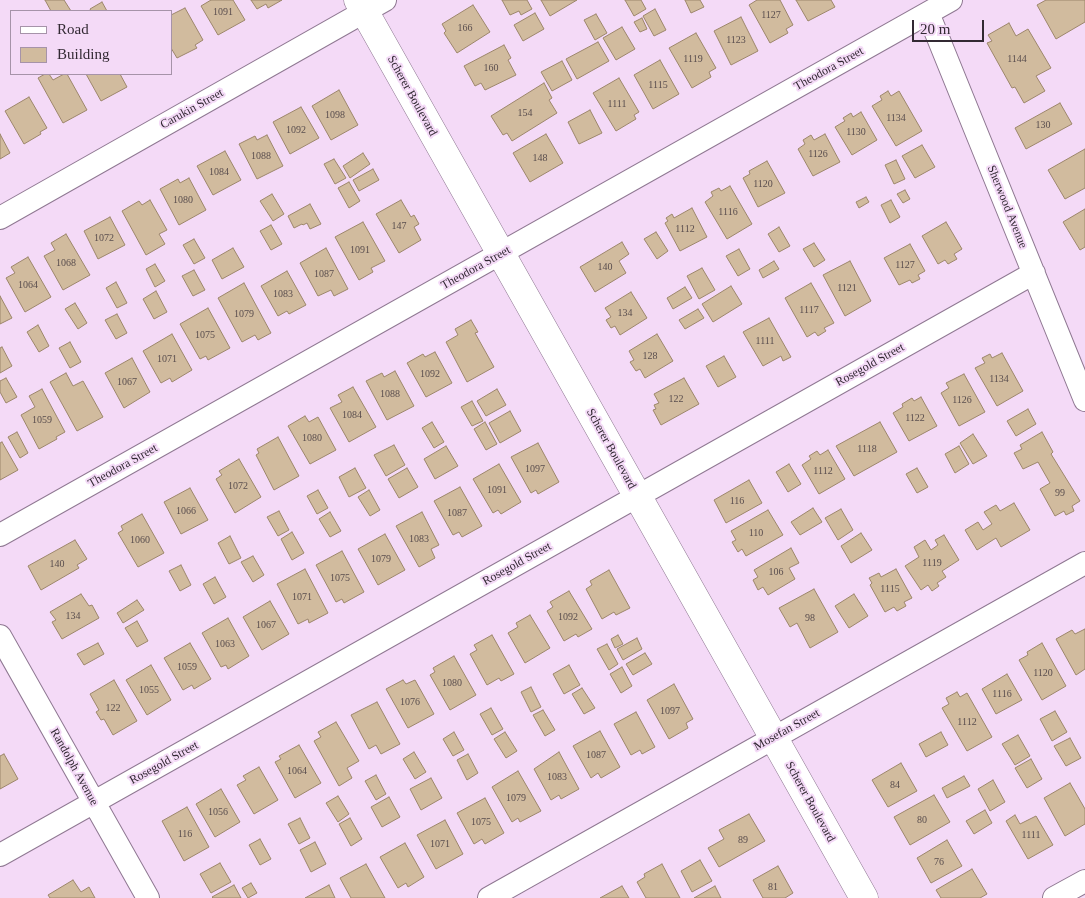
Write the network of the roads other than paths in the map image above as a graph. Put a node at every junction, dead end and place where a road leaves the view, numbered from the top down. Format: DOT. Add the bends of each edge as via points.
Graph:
graph roads {
  1 [pos="951,0"];
  2 [pos="369,4"];
  3 [pos="928,13"];
  4 [pos="0,218"];
  5 [pos="501,254"];
  6 [pos="1034,273"];
  7 [pos="1085,400"];
  8 [pos="638,496"];
  9 [pos="0,535"];
  10 [pos="1085,563"];
  11 [pos="0,636"];
  12 [pos="774,738"];
  13 [pos="94,802"];
  14 [pos="0,855"];
  15 [pos="1085,880"];
  16 [pos="148,898"];
  17 [pos="489,898"];
  18 [pos="864,898"];
  19 [pos="1054,898"];
  1 -- 3 [label="street, Theodora Street"];
  2 -- 4 [label="street, Carukin Street"];
  2 -- 5 [label="street, Scherer Boulevard"];
  3 -- 5 [label="street, Theodora Street"];
  3 -- 6 [label="street, Sherwood Avenue"];
  5 -- 8 [label="street, Scherer Boulevard"];
  5 -- 9 [label="street, Theodora Street"];
  6 -- 7 [label="street, Sherwood Avenue"];
  6 -- 8 [label="street, Rosegold Street"];
  8 -- 12 [label="street, Scherer Boulevard"];
  8 -- 13 [label="street, Rosegold Street"];
  10 -- 12 [label="street, Mosefan Street"];
  11 -- 13 [label="street, Randolph Avenue"];
  12 -- 17 [label="street, Mosefan Street"];
  12 -- 18 [label="street, Scherer Boulevard"];
  13 -- 14 [label="street, Rosegold Street"];
  13 -- 16 [label="street, Randolph Avenue"];
  15 -- 19 [label="street"];
}
